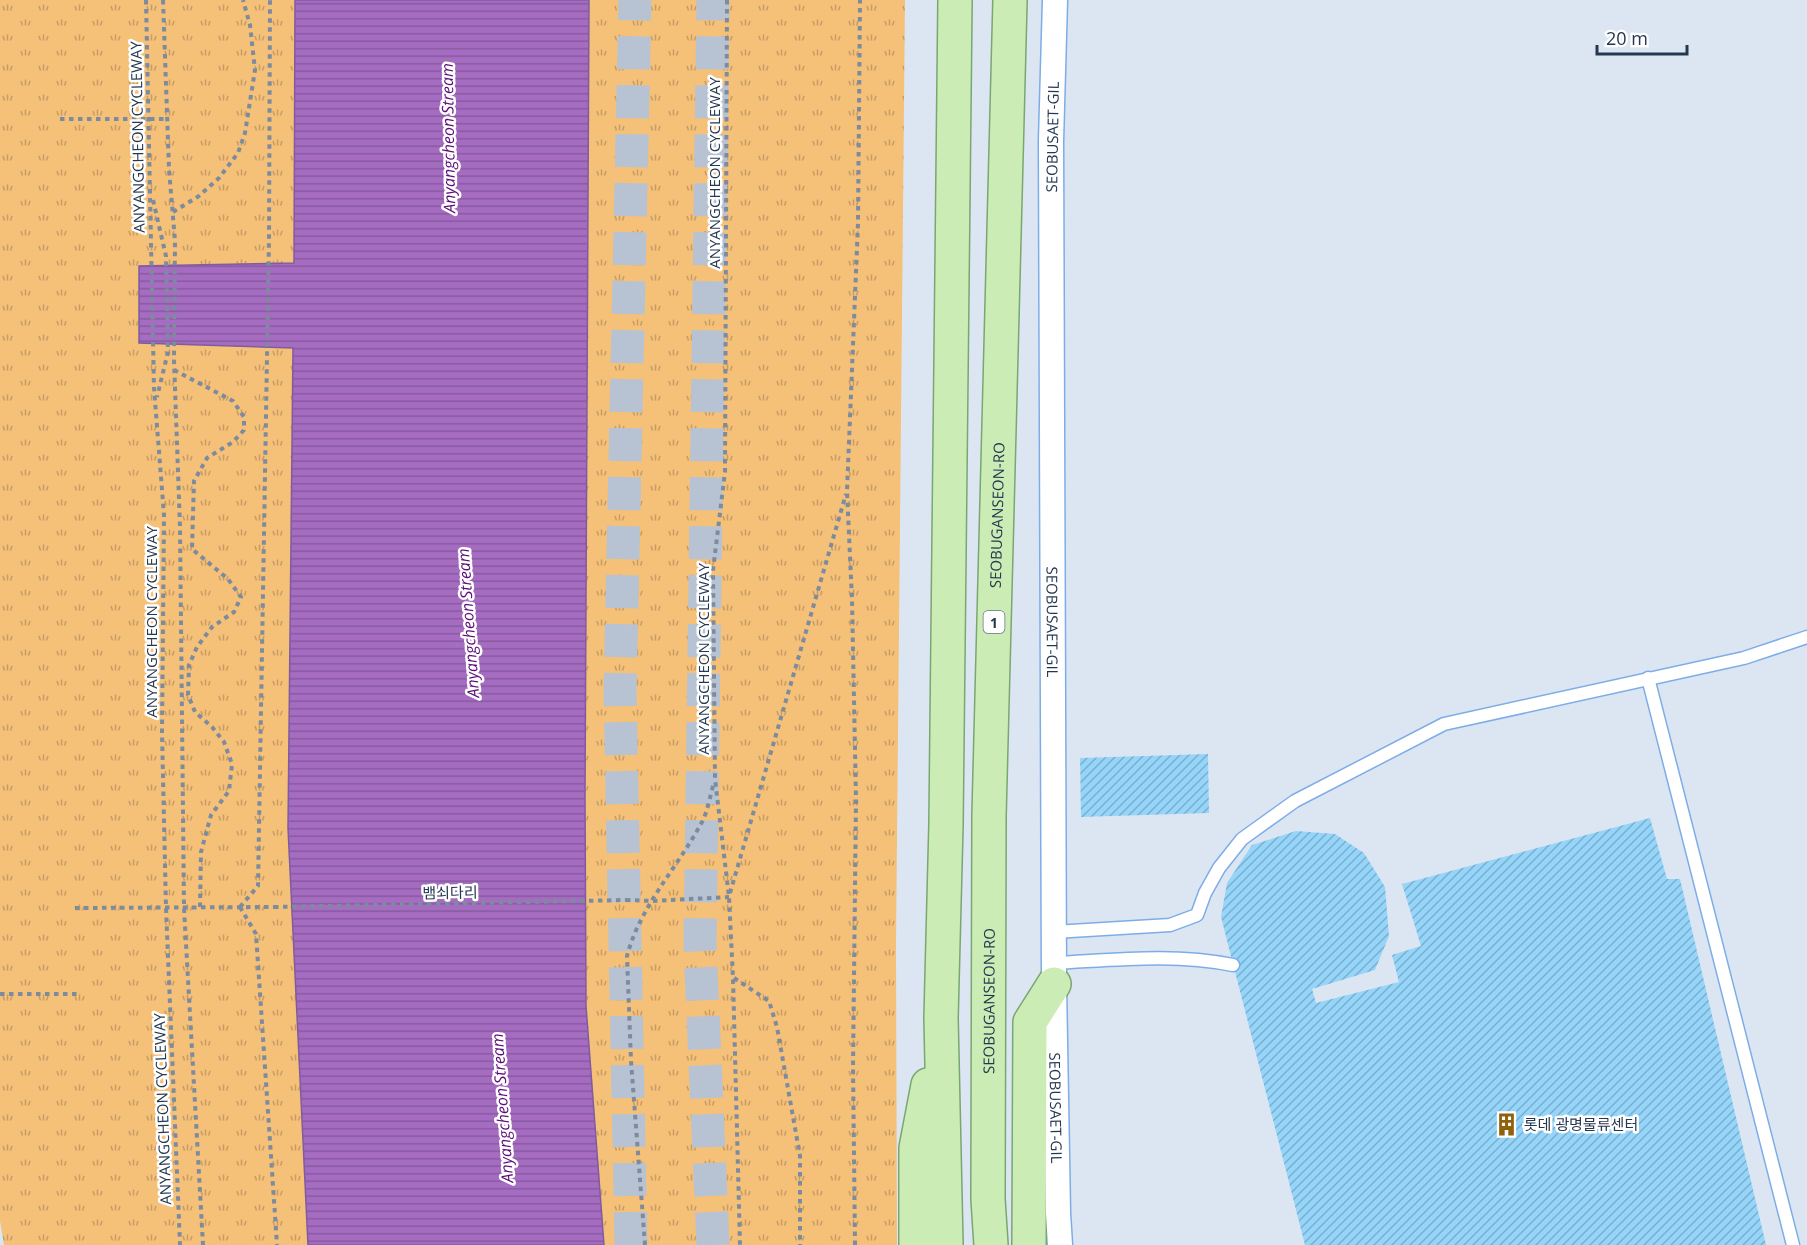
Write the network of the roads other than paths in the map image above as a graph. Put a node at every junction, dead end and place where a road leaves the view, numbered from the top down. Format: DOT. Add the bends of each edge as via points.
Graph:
graph roads {
  1 [pos="955,0"];
  2 [pos="1010,0"];
  3 [pos="1055,0"];
  4 [pos="1807,637"];
  5 [pos="1648,678"];
  6 [pos="1054,932"];
  7 [pos="1233,965"];
  8 [pos="1054,974"];
  9 [pos="941,1018"];
  10 [pos="989,1024"];
  11 [pos="916,1245"];
  12 [pos="946,1245"];
  13 [pos="991,1245"];
  14 [pos="1013,1245"];
  15 [pos="1029,1245"];
  16 [pos="1060,1245"];
  17 [pos="1793,1245"];
  1 -- 9 [label="main road"];
  2 -- 10 [label="main road, SEOBUGANSEON-RO / 1" via="989,816"];
  3 -- 6 [label="street, SEOBUSAET-GIL" via="1051,141"];
  4 -- 5 [label="lane" via="1744,657"];
  5 -- 6 [label="lane" via="1444,724 1295,801 1242,839 1219,868 1197,915 1170,925"];
  5 -- 17 [label="lane"];
  6 -- 8 [label="street, SEOBUSAET-GIL"];
  7 -- 8 [label="lane" via="1163,957"];
  8 -- 15 [label="main road" via="1030,1022"];
  8 -- 16 [label="street, SEOBUSAET-GIL"];
  9 -- 11 [label="main road" via="916,1148"];
  9 -- 12 [label="main road"];
  10 -- 13 [label="main road, SEOBUGANSEON-RO / 1"];
  10 -- 14 [label="main road"];
}
